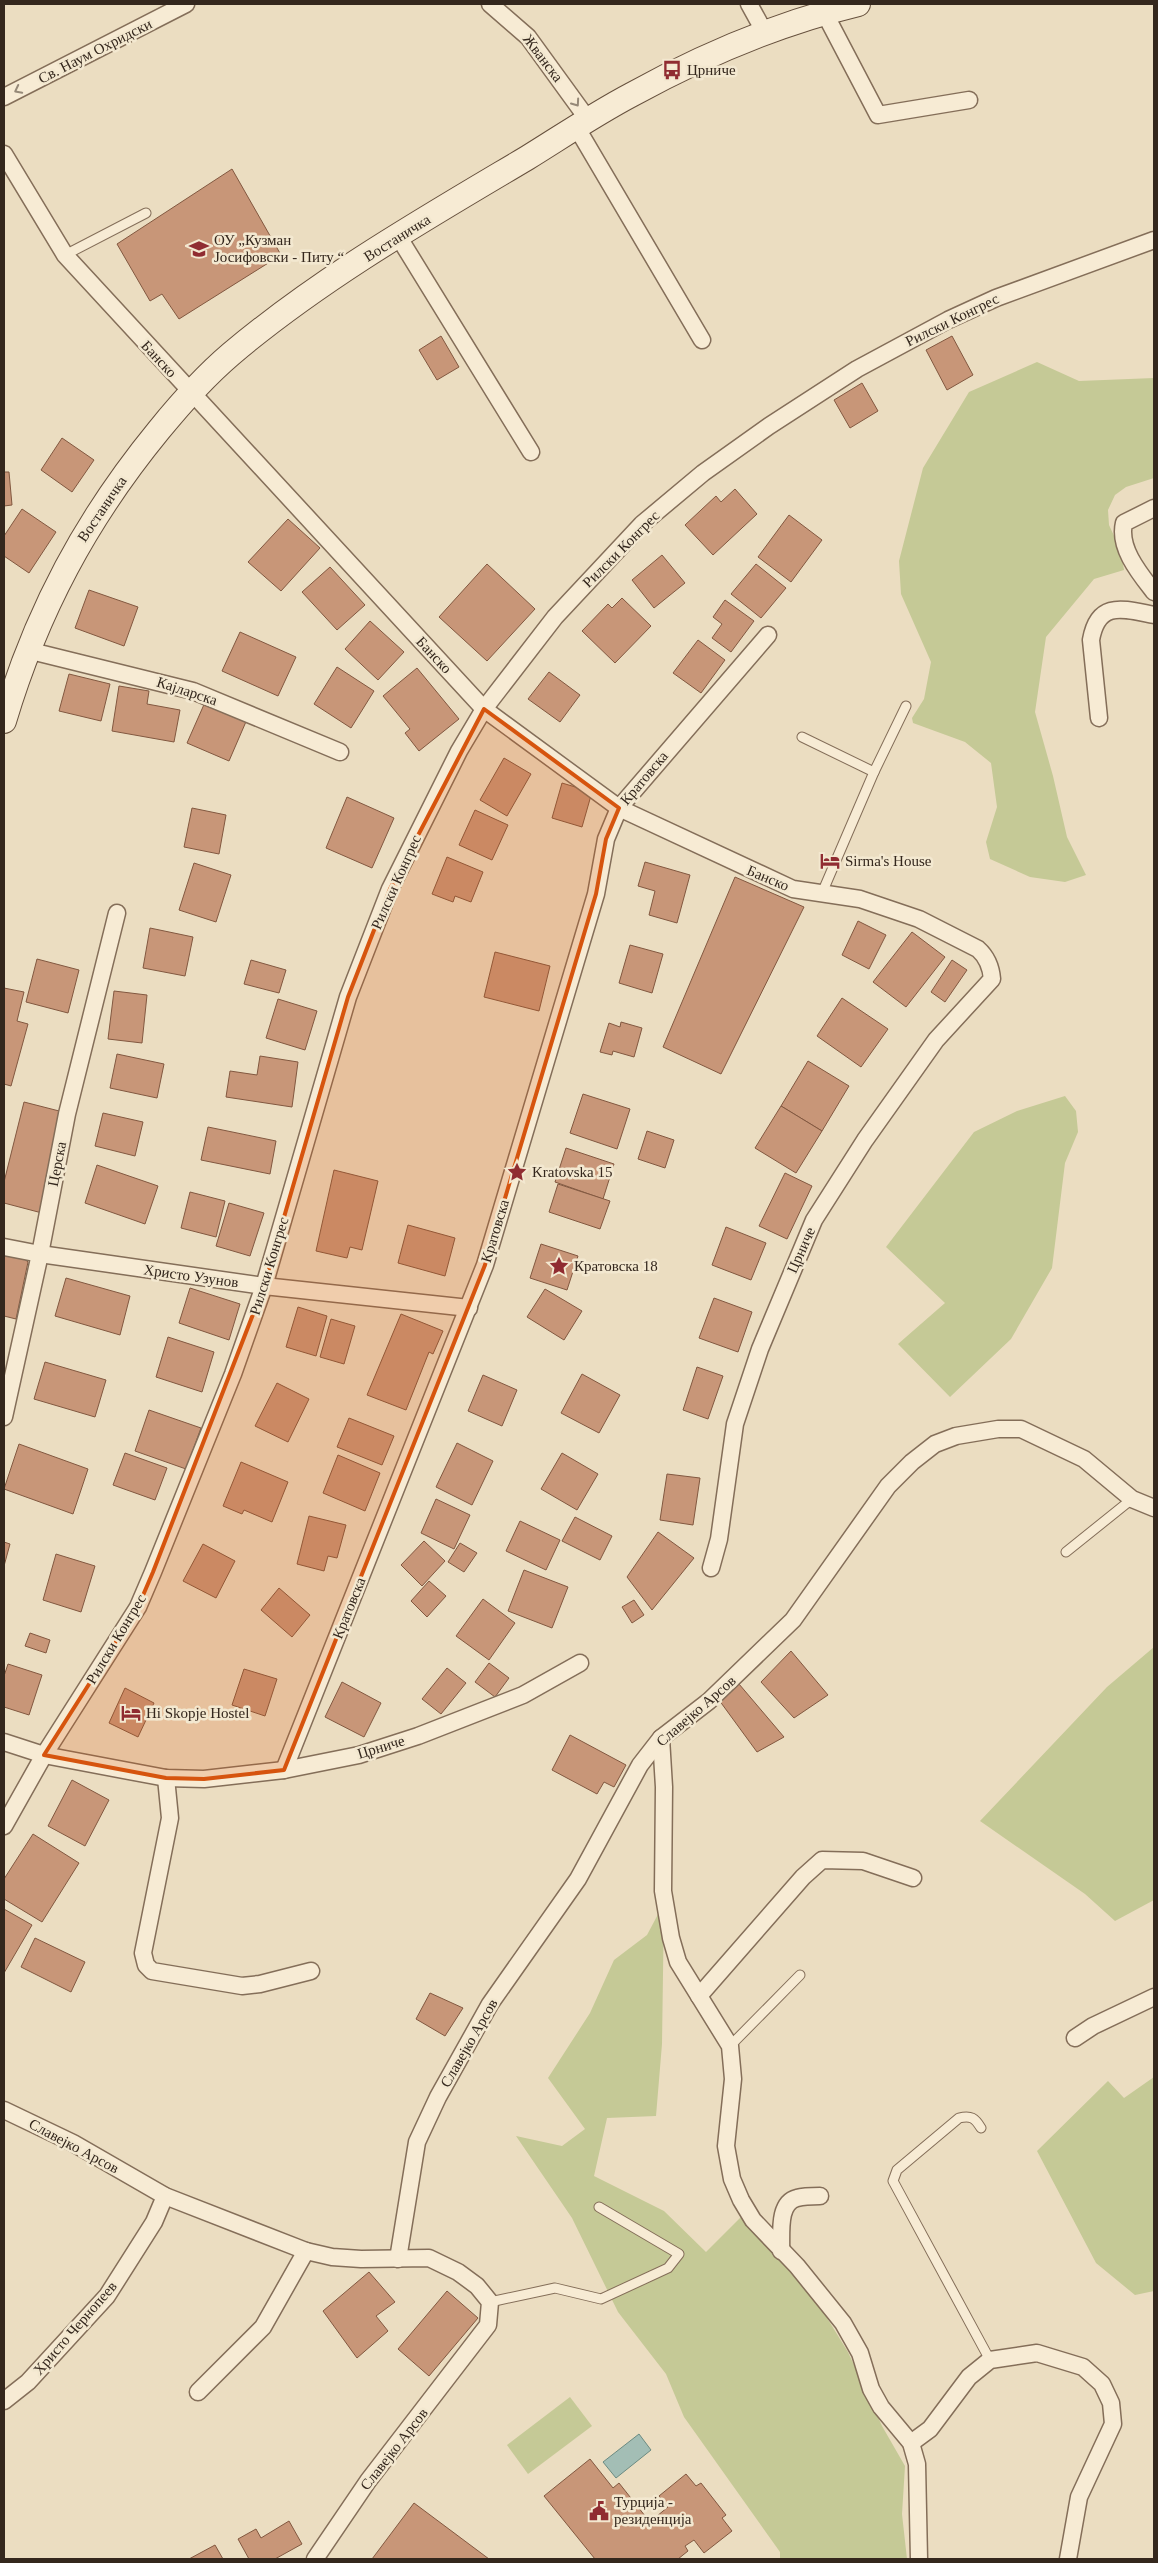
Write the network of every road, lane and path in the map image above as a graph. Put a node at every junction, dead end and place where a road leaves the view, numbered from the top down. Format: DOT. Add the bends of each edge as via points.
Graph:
graph roads {
  1 [pos="186,4"];
  2 [pos="490,4"];
  3 [pos="749,4"];
  4 [pos="858,4"];
  5 [pos="824,12"];
  6 [pos="765,33"];
  7 [pos="4,97"];
  8 [pos="969,100"];
  9 [pos="583,124"];
  10 [pos="4,154"];
  11 [pos="146,213"];
  12 [pos="398,236"];
  13 [pos="1154,240"];
  14 [pos="65,255"];
  15 [pos="702,340"];
  16 [pos="190,393"];
  17 [pos="531,452"];
  18 [pos="1154,508"];
  19 [pos="1154,592"];
  20 [pos="1154,615"];
  21 [pos="768,635"];
  22 [pos="27,650"];
  23 [pos="906,706"];
  24 [pos="484,709"];
  25 [pos="1099,718"];
  26 [pos="4,721"];
  27 [pos="802,737"];
  28 [pos="340,752"];
  29 [pos="874,772"];
  30 [pos="619,808"];
  31 [pos="822,893"];
  32 [pos="117,913"];
  33 [pos="992,979"];
  34 [pos="4,1247"];
  35 [pos="40,1254"];
  36 [pos="264,1286"];
  37 [pos="469,1308"];
  38 [pos="4,1417"];
  39 [pos="1132,1499"];
  40 [pos="1154,1508"];
  41 [pos="1066,1552"];
  42 [pos="711,1568"];
  43 [pos="580,1662"];
  44 [pos="661,1738"];
  45 [pos="4,1742"];
  46 [pos="44,1755"];
  47 [pos="284,1770"];
  48 [pos="166,1778"];
  49 [pos="4,1826"];
  50 [pos="913,1878"];
  51 [pos="311,1971"];
  52 [pos="800,1974"];
  53 [pos="699,1996"];
  54 [pos="1154,1997"];
  55 [pos="1075,2038"];
  56 [pos="730,2046"];
  57 [pos="4,2110"];
  58 [pos="981,2128"];
  59 [pos="165,2196"];
  60 [pos="820,2196"];
  61 [pos="599,2206"];
  62 [pos="306,2251"];
  63 [pos="781,2251"];
  64 [pos="398,2258"];
  65 [pos="490,2302"];
  66 [pos="990,2360"];
  67 [pos="198,2392"];
  68 [pos="4,2401"];
  69 [pos="911,2443"];
  70 [pos="315,2559"];
  71 [pos="919,2559"];
  72 [pos="1068,2559"];
  1 -- 7 [label="street, Св. Наум Охридски, one-way"];
  2 -- 9 [label="street, Жванска, one-way" via="528,37"];
  3 -- 6 [label="street"];
  4 -- 5 [label="street, Востаничка"];
  5 -- 6 [label="street, Востаничка"];
  5 -- 8 [label="street" via="878,115"];
  6 -- 9 [label="street, Востаничка" via="631,95"];
  9 -- 12 [label="street, Востаничка"];
  9 -- 15 [label="street, Жванска"];
  10 -- 14 [label="street, Банско"];
  11 -- 14 [label="lane"];
  12 -- 16 [label="street, Востаничка" via="274,319"];
  12 -- 17 [label="street"];
  13 -- 24 [label="street, Рилски Конгрес" via="1005,295 948,320 857,369 769,426 703,473 642,524 555,617"];
  14 -- 16 [label="street, Банско"];
  16 -- 22 [label="street, Востаничка" via="109,496 77,546"];
  16 -- 24 [label="street, Банско"];
  18 -- 19 [label="street" via="1124,523 1122,534 1139,572"];
  20 -- 25 [label="street" via="1122,608 1108,611 1093,628 1091,640"];
  21 -- 30 [label="street, Кратовска"];
  22 -- 26 [label="street, Востаничка"];
  22 -- 28 [label="street, Кајларска" via="193,691"];
  23 -- 29 [label="lane"];
  24 -- 30 [label="street, Банско"];
  24 -- 36 [label="street, Рилски Конгрес" via="459,751 390,889 348,997"];
  27 -- 29 [label="lane"];
  29 -- 31 [label="lane"];
  30 -- 31 [label="street, Банско" via="793,889"];
  30 -- 37 [label="street, Кратовска" via="606,840 596,894 485,1265"];
  31 -- 33 [label="street, Банско" via="860,899 919,919 978,949 984,955"];
  32 -- 35 [label="street, Церска" via="67,1114"];
  33 -- 42 [label="street, Црниче" via="936,1040 865,1140 814,1220 760,1349 735,1424 719,1539"];
  34 -- 35 [label="street, Христо Узунов"];
  35 -- 36 [label="street, Христо Узунов"];
  35 -- 38 [label="street, Церска"];
  36 -- 37 [label="street, Христо Узунов"];
  36 -- 46 [label="street, Рилски Конгрес" via="234,1374 138,1607"];
  37 -- 47 [label="street, Кратовска"];
  39 -- 40 [label="street, Славејко Арсов"];
  39 -- 41 [label="lane"];
  39 -- 44 [label="street, Славејко Арсов" via="1084,1459 1021,1429 973,1432 935,1444 888,1486 793,1620 709,1701"];
  43 -- 47 [label="street, Црниче" via="523,1695 418,1736 359,1755"];
  44 -- 53 [label="street" via="663,1891 678,1962"];
  44 -- 64 [label="street, Славејко Арсов" via="640,1765 578,1879 490,2004 438,2098 418,2142"];
  45 -- 46 [label="street, Црниче"];
  46 -- 48 [label="street, Црниче"];
  46 -- 49 [label="street, Рилски Конгрес"];
  47 -- 48 [label="street, Црниче" via="204,1779"];
  48 -- 51 [label="street" via="170,1818 143,1953 146,1965 152,1971 242,1986"];
  50 -- 53 [label="street" via="863,1861 822,1860 803,1877"];
  52 -- 56 [label="lane"];
  53 -- 56 [label="street"];
  54 -- 55 [label="street"];
  56 -- 63 [label="street" via="733,2079 726,2146 732,2179 753,2220"];
  57 -- 59 [label="street, Славејко Арсов" via="73,2143"];
  58 -- 66 [label="lane" via="976,2119 968,2116 959,2118 897,2170 893,2181"];
  59 -- 62 [label="street, Славејко Арсов"];
  59 -- 68 [label="street, Христо Чернопеев" via="154,2222 107,2296 28,2382"];
  60 -- 63 [label="street" via="796,2198 784,2208"];
  61 -- 65 [label="lane" via="680,2254 668,2268 601,2299 555,2288"];
  62 -- 64 [label="street, Славејко Арсов" via="352,2258"];
  62 -- 67 [label="street" via="263,2327"];
  63 -- 69 [label="street" via="843,2323 860,2354 880,2407"];
  64 -- 65 [label="street, Славејко Арсов" via="429,2258 458,2272 477,2286"];
  65 -- 70 [label="street, Славејко Арсов" via="488,2325 368,2481"];
  66 -- 69 [label="street" via="969,2377 930,2429"];
  66 -- 72 [label="street" via="1037,2353 1083,2367 1102,2384 1111,2403 1113,2424 1079,2497"];
  69 -- 71 [label="street" via="918,2464"];
}
